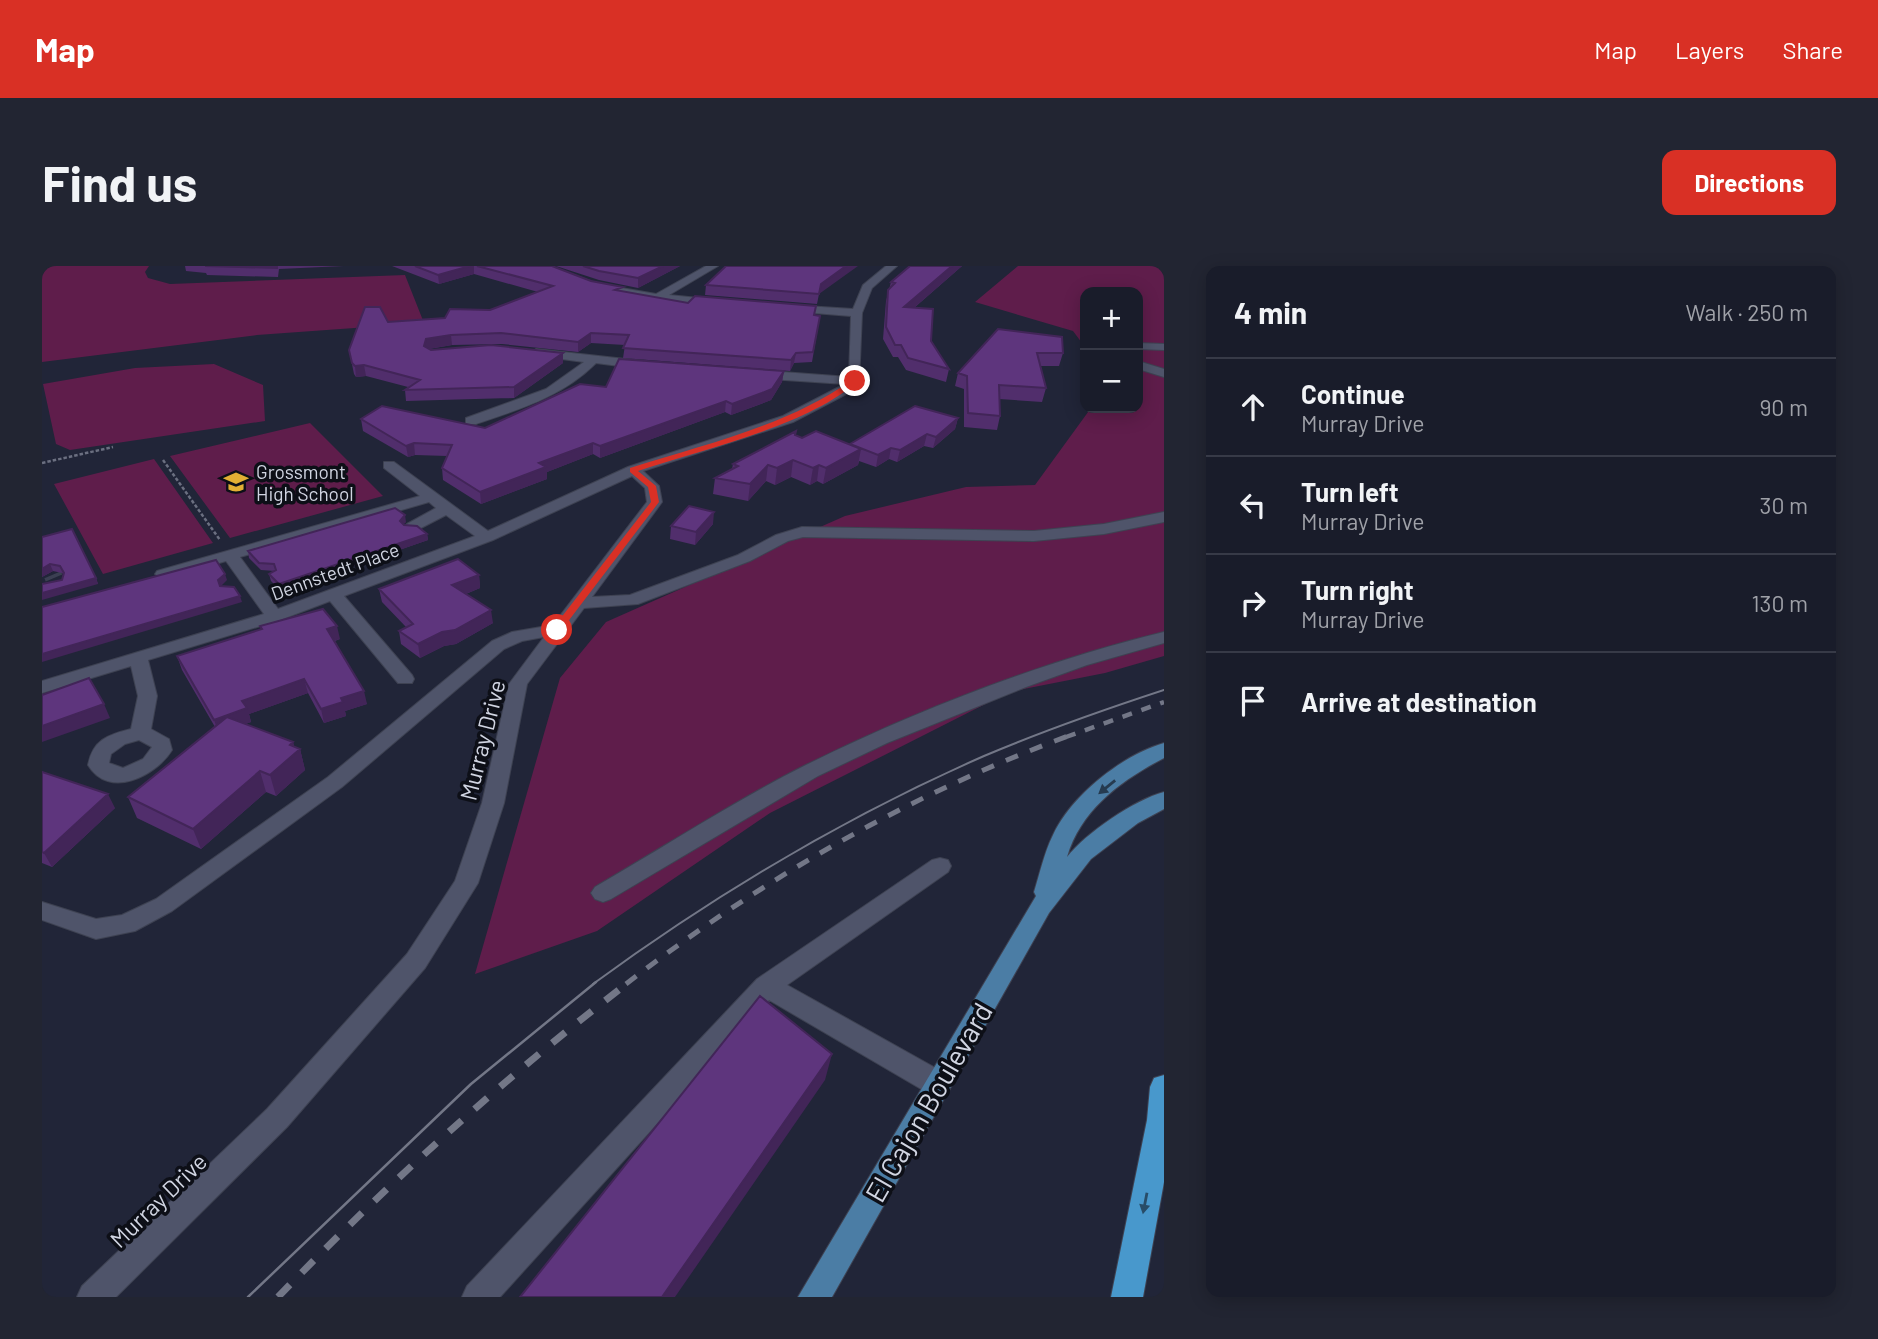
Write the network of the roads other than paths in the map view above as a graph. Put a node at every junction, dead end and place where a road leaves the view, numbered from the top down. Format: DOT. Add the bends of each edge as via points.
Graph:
graph roads {
  1 [pos="713,266"];
  2 [pos="892,266"];
  3 [pos="596,286"];
  4 [pos="658,297"];
  5 [pos="736,304"];
  6 [pos="776,307"];
  7 [pos="857,313"];
  8 [pos="1143,346"];
  9 [pos="1164,347"];
  10 [pos="525,352"];
  11 [pos="592,361"];
  12 [pos="661,367"];
  13 [pos="1143,367"];
  14 [pos="744,373"];
  15 [pos="1164,373"];
  16 [pos="855,381"];
  17 [pos="471,421"];
  18 [pos="389,465"];
  19 [pos="633,470"];
  20 [pos="431,497"];
  21 [pos="447,508"];
  22 [pos="1164,517"];
  23 [pos="412,527"];
  24 [pos="487,537"];
  25 [pos="230,555"];
  26 [pos="267,576"];
  27 [pos="150,578"];
  28 [pos="249,582"];
  29 [pos="230,588"];
  30 [pos="333,594"];
  31 [pos="577,603"];
  32 [pos="274,616"];
  33 [pos="557,630"];
  34 [pos="1164,637"];
  35 [pos="138,657"];
  36 [pos="405,679"];
  37 [pos="42,687"];
  38 [pos="139,734"];
  39 [pos="1164,750"];
  40 [pos="1164,799"];
  41 [pos="940,866"];
  42 [pos="603,893"];
  43 [pos="1041,907"];
  44 [pos="42,911"];
  45 [pos="766,986"];
  46 [pos="938,1084"];
  47 [pos="1164,1087"];
  48 [pos="93,1297"];
  49 [pos="478,1297"];
  50 [pos="814,1297"];
  51 [pos="1127,1297"];
  1 -- 4 [label="street"];
  2 -- 7 [label="street" via="867,287"];
  3 -- 4 [label="street"];
  4 -- 5 [label="street"];
  6 -- 7 [label="street"];
  7 -- 16 [label="street"];
  8 -- 9 [label="street"];
  10 -- 11 [label="street"];
  11 -- 12 [label="street"];
  11 -- 17 [label="street" via="560,390"];
  13 -- 15 [label="street"];
  14 -- 16 [label="street"];
  16 -- 19 [label="street" via="788,419"];
  18 -- 20 [label="street"];
  19 -- 24 [label="street, Dennstedt Place"];
  19 -- 31 [label="street, Murray Drive" via="652,486 655,502"];
  20 -- 21 [label="street"];
  20 -- 25 [label="street"];
  21 -- 23 [label="street"];
  21 -- 24 [label="street"];
  22 -- 31 [label="street" via="1034,536 802,532 632,600"];
  24 -- 30 [label="street, Dennstedt Place"];
  25 -- 27 [label="street"];
  25 -- 28 [label="street"];
  26 -- 28 [label="street"];
  28 -- 29 [label="street"];
  28 -- 32 [label="street"];
  30 -- 32 [label="street, Dennstedt Place"];
  30 -- 36 [label="street"];
  31 -- 33 [label="street, Murray Drive"];
  32 -- 35 [label="street, Dennstedt Place"];
  33 -- 44 [label="street" via="518,636 498,645 335,782 164,905 125,924 96,929"];
  33 -- 48 [label="street, Murray Drive" via="518,684 493,803 466,883 416,961 277,1118"];
  34 -- 42 [label="street" via="1031,679 880,738 811,771"];
  35 -- 37 [label="street, Dennstedt Place"];
  35 -- 38 [label="street" via="149,696 149,711"];
  39 -- 43 [label="main road, El Cajon Boulevard, one-way" via="1123,774 1084,808 1065,833"];
  40 -- 43 [label="main road, El Cajon Boulevard" via="1083,853"];
  41 -- 45 [label="street"];
  43 -- 46 [label="main road, El Cajon Boulevard"];
  45 -- 46 [label="street"];
  45 -- 49 [label="street"];
  46 -- 50 [label="main road, El Cajon Boulevard"];
  47 -- 51 [label="highway, one-way"];
}
